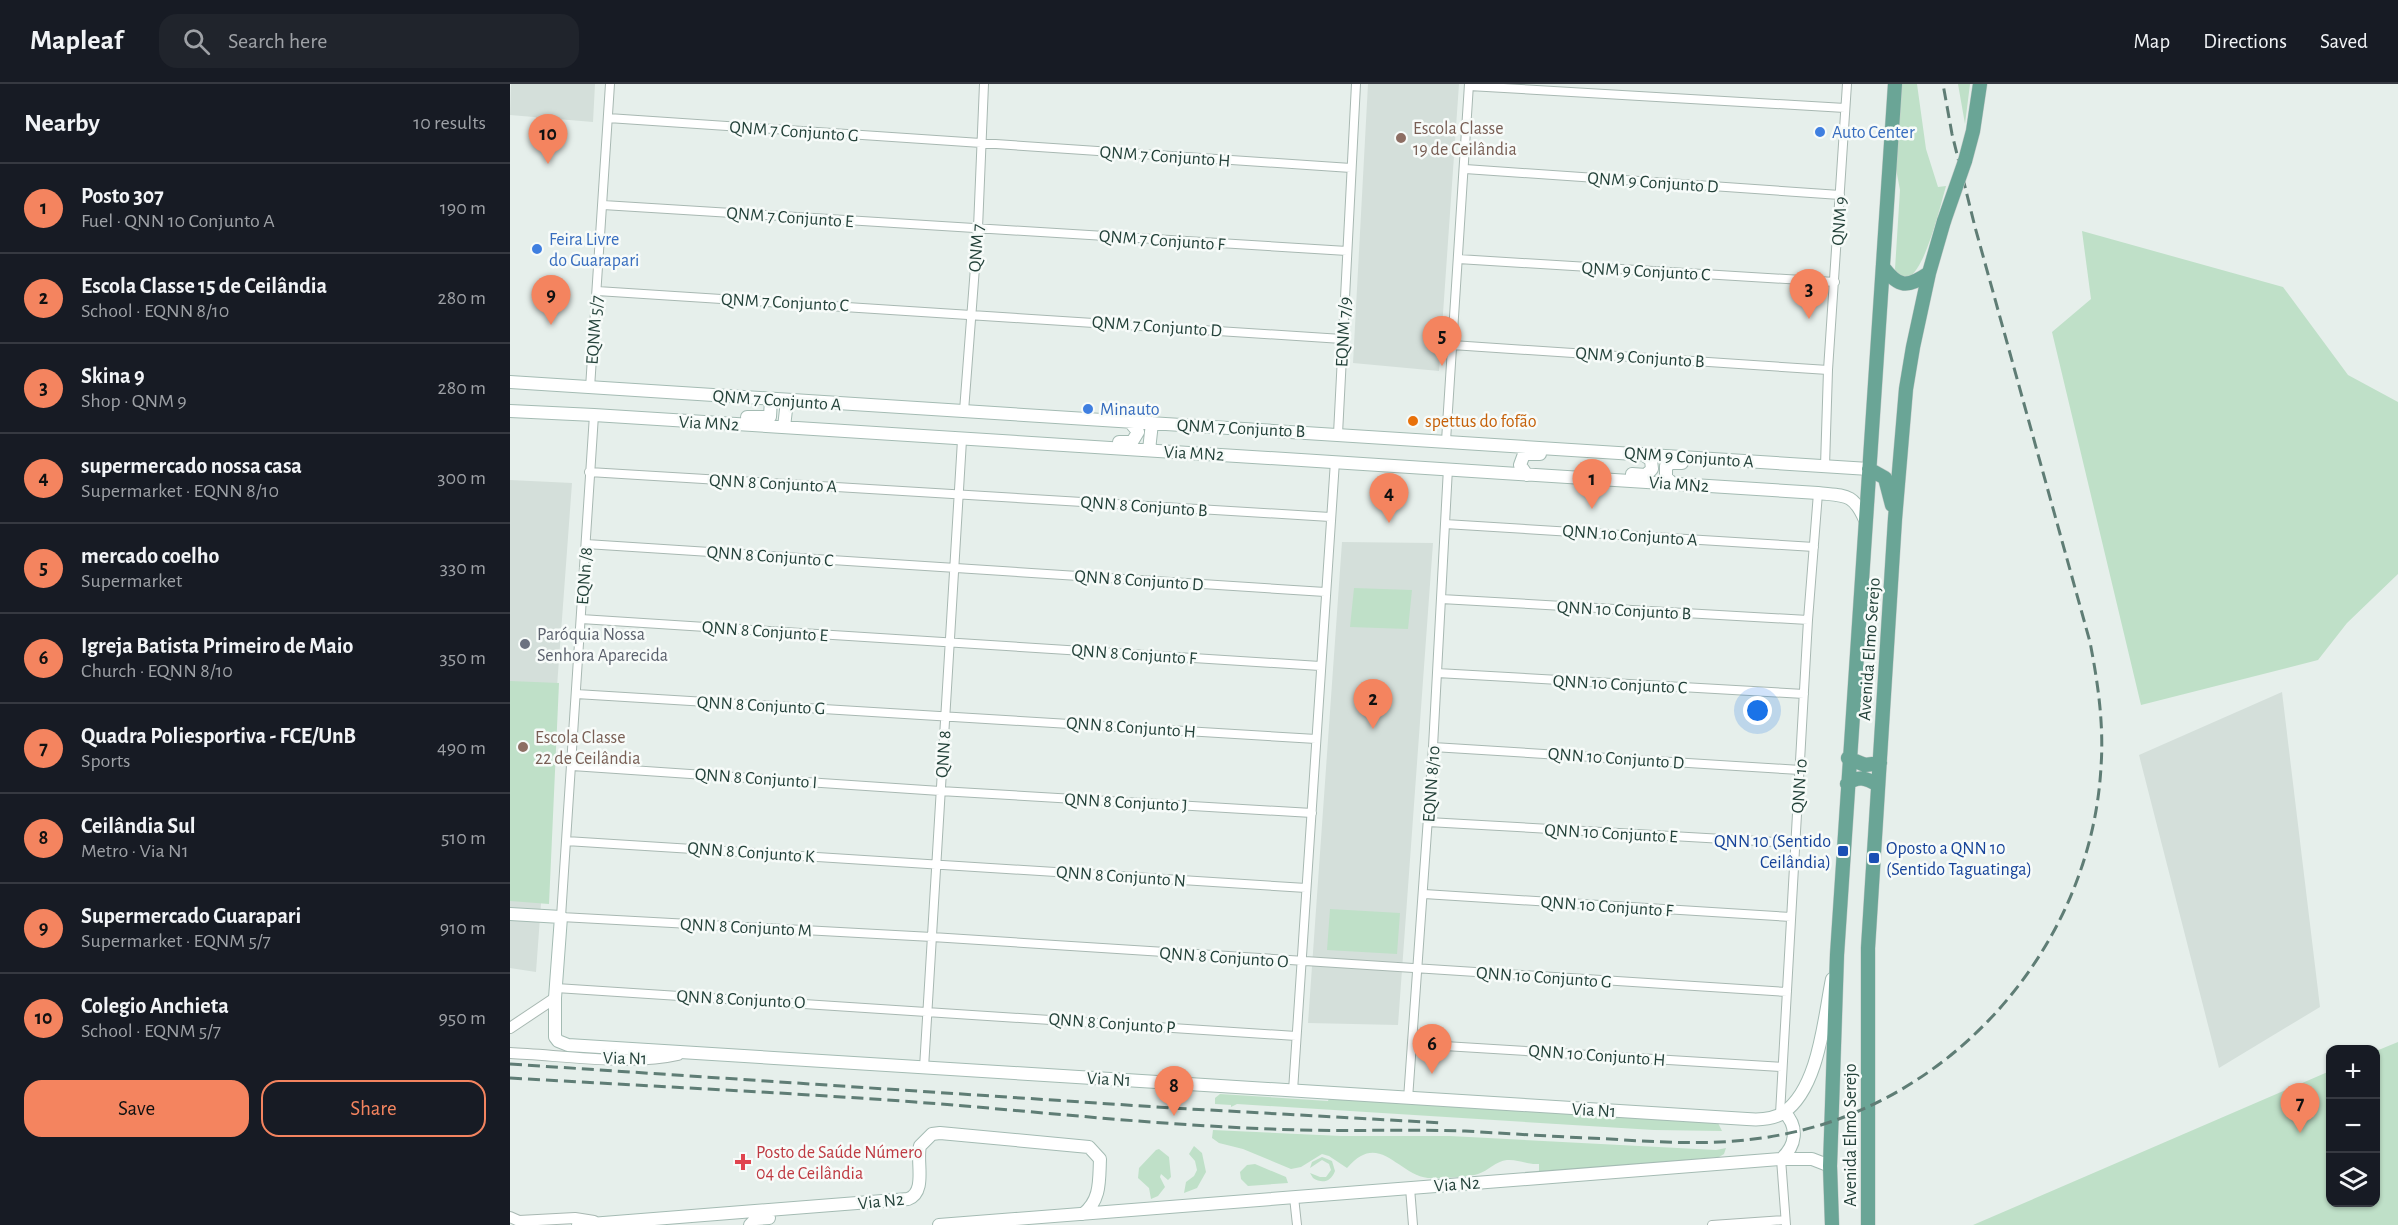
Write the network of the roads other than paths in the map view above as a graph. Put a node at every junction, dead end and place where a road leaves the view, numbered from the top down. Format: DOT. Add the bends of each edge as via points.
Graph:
graph roads {
  1 [pos="610,84"];
  2 [pos="984,84"];
  3 [pos="1356,84"];
  4 [pos="1847,84"];
  5 [pos="1895,84"];
  6 [pos="1980,84"];
  7 [pos="1469,85"];
  8 [pos="1845,108"];
  9 [pos="608,118"];
  10 [pos="980,144"];
  11 [pos="1351,168"];
  12 [pos="1465,169"];
  13 [pos="1840,195"];
  14 [pos="603,205"];
  15 [pos="978,228"];
  16 [pos="1347,251"];
  17 [pos="1458,259"];
  18 [pos="1883,267"];
  19 [pos="1929,273"];
  20 [pos="1835,282"];
  21 [pos="597,291"];
  22 [pos="972,314"];
  23 [pos="1342,339"];
  24 [pos="1452,345"];
  25 [pos="1828,370"];
  26 [pos="510,382"];
  27 [pos="590,388"];
  28 [pos="771,399"];
  29 [pos="787,401"];
  30 [pos="510,411"];
  31 [pos="964,411"];
  32 [pos="594,415"];
  33 [pos="671,421"];
  34 [pos="1130,422"];
  35 [pos="1152,423"];
  36 [pos="783,427"];
  37 [pos="1338,434"];
  38 [pos="962,440"];
  39 [pos="1446,441"];
  40 [pos="1019,443"];
  41 [pos="1564,449"];
  42 [pos="1149,450"];
  43 [pos="1642,454"];
  44 [pos="1335,461"];
  45 [pos="1773,462"];
  46 [pos="1825,466"];
  47 [pos="1448,468"];
  48 [pos="1869,469"];
  49 [pos="589,472"];
  50 [pos="1527,475"];
  51 [pos="1550,477"];
  52 [pos="1673,484"];
  53 [pos="1818,493"];
  54 [pos="958,494"];
  55 [pos="1330,517"];
  56 [pos="1895,519"];
  57 [pos="1865,520"];
  58 [pos="1445,524"];
  59 [pos="586,544"];
  60 [pos="1814,547"];
  61 [pos="954,568"];
  62 [pos="1325,592"];
  63 [pos="1440,599"];
  64 [pos="581,619"];
  65 [pos="1808,620"];
  66 [pos="949,642"];
  67 [pos="1320,666"];
  68 [pos="1437,673"];
  69 [pos="576,693"];
  70 [pos="1804,694"];
  71 [pos="946,716"];
  72 [pos="1316,739"];
  73 [pos="1433,747"];
  74 [pos="1848,758"];
  75 [pos="1880,763"];
  76 [pos="572,766"];
  77 [pos="1800,770"];
  78 [pos="1847,784"];
  79 [pos="1878,785"];
  80 [pos="940,791"];
  81 [pos="1312,813"];
  82 [pos="1428,822"];
  83 [pos="566,841"];
  84 [pos="1795,843"];
  85 [pos="936,864"];
  86 [pos="1306,888"];
  87 [pos="1424,894"];
  88 [pos="510,914"];
  89 [pos="561,917"];
  90 [pos="1791,917"];
  91 [pos="932,937"];
  92 [pos="1837,955"];
  93 [pos="1302,962"];
  94 [pos="1419,969"];
  95 [pos="1787,992"];
  96 [pos="555,993"];
  97 [pos="927,1011"];
  98 [pos="510,1028"];
  99 [pos="1296,1036"];
  100 [pos="1412,1044"];
  101 [pos="687,1052"];
  102 [pos="512,1053"];
  103 [pos="1782,1067"];
  104 [pos="924,1068"];
  105 [pos="1293,1090"];
  106 [pos="1408,1099"];
  107 [pos="1782,1113"];
  108 [pos="1781,1159"];
  109 [pos="1830,1166"];
  110 [pos="1410,1188"];
  111 [pos="1294,1197"];
  112 [pos="864,1203"];
  113 [pos="729,1214"];
  114 [pos="1083,1214"];
  115 [pos="510,1217"];
  116 [pos="603,1223"];
  117 [pos="1785,1223"];
  118 [pos="578,1225"];
  119 [pos="736,1225"];
  120 [pos="750,1225"];
  121 [pos="939,1225"];
  122 [pos="1296,1225"];
  123 [pos="1413,1225"];
  124 [pos="1712,1225"];
  125 [pos="1832,1225"];
  126 [pos="1868,1225"];
  1 -- 9 [label="street, EQNM 5/7"];
  2 -- 10 [label="street, QNM 7"];
  3 -- 11 [label="street, EQNM 7/9"];
  4 -- 8 [label="street, QNM 9"];
  5 -- 18 [label="main road, Avenida Elmo Serejo"];
  6 -- 19 [label="main road, Avenida Elmo Serejo, bridge" via="1965,160"];
  7 -- 8 [label="street"];
  7 -- 12 [label="street"];
  8 -- 13 [label="street, QNM 9"];
  9 -- 10 [label="street, QNM 7 Conjunto G"];
  9 -- 14 [label="street, EQNM 5/7"];
  10 -- 11 [label="street, QNM 7 Conjunto H"];
  10 -- 15 [label="street, QNM 7"];
  11 -- 16 [label="street, EQNM 7/9"];
  12 -- 13 [label="street, QNM 9 Conjunto D"];
  12 -- 17 [label="street"];
  13 -- 20 [label="street, QNM 9"];
  14 -- 15 [label="street, QNM 7 Conjunto E"];
  14 -- 21 [label="street, EQNM 5/7"];
  15 -- 16 [label="street, QNM 7 Conjunto F"];
  15 -- 22 [label="street, QNM 7"];
  16 -- 23 [label="street, EQNM 7/9"];
  17 -- 20 [label="street, QNM 9 Conjunto C"];
  17 -- 24 [label="street"];
  18 -- 19 [label="main road" via="1894,280 1906,284"];
  18 -- 48 [label="main road, Avenida Elmo Serejo"];
  19 -- 56 [label="main road, Avenida Elmo Serejo" via="1906,389"];
  20 -- 25 [label="street, QNM 9"];
  21 -- 22 [label="street, QNM 7 Conjunto C"];
  21 -- 27 [label="street, EQNM 5/7"];
  22 -- 23 [label="street, QNM 7 Conjunto D"];
  22 -- 31 [label="street, QNM 7"];
  23 -- 37 [label="street, EQNM 7/9"];
  24 -- 25 [label="street, QNM 9 Conjunto B"];
  24 -- 39 [label="street"];
  25 -- 46 [label="street, QNM 9"];
  26 -- 27 [label="main road, EQNM 5/7"];
  27 -- 28 [label="main road, QNM 7 Conjunto A"];
  28 -- 29 [label="main road, QNM 7 Conjunto A"];
  28 -- 33 [label="main road" via="770,417"];
  29 -- 31 [label="main road, QNM 7 Conjunto A"];
  29 -- 36 [label="main road"];
  30 -- 32 [label="main road, Via MN2"];
  31 -- 34 [label="main road, QNM 7 Conjunto B"];
  32 -- 33 [label="main road, Via MN2"];
  32 -- 49 [label="street, EQNn /8"];
  33 -- 36 [label="main road, Via MN2"];
  34 -- 35 [label="main road, QNM 7 Conjunto B"];
  34 -- 40 [label="main road" via="1138,432 1132,442 1069,439"];
  35 -- 37 [label="main road, QNM 7 Conjunto B"];
  35 -- 42 [label="main road"];
  36 -- 38 [label="main road, Via MN2"];
  37 -- 39 [label="main road"];
  38 -- 40 [label="main road, Via MN2"];
  38 -- 54 [label="street, QNN 8"];
  39 -- 41 [label="main road, QNM 9 Conjunto A"];
  40 -- 42 [label="main road, Via MN2"];
  41 -- 43 [label="main road, QNM 9 Conjunto A"];
  41 -- 50 [label="main road" via="1552,454 1524,454 1520,465"];
  42 -- 44 [label="main road, Via MN2"];
  43 -- 45 [label="main road, QNM 9 Conjunto A"];
  43 -- 51 [label="main road" via="1651,460 1646,475 1585,471"];
  44 -- 47 [label="main road, Via MN2"];
  44 -- 55 [label="street"];
  45 -- 46 [label="main road, QNM 9 Conjunto A"];
  45 -- 52 [label="main road" via="1730,466 1672,463 1666,466 1664,474"];
  46 -- 48 [label="main road, QNM 9 Conjunto A"];
  47 -- 50 [label="main road, Via MN2"];
  47 -- 58 [label="street, EQNN 8/10"];
  48 -- 56 [label="main road" via="1885,478"];
  48 -- 57 [label="main road, Avenida Elmo Serejo"];
  49 -- 54 [label="street, QNN 8 Conjunto A"];
  49 -- 59 [label="street, EQNn /8"];
  50 -- 51 [label="main road, Via MN2"];
  51 -- 52 [label="main road, Via MN2"];
  52 -- 53 [label="main road, Via MN2"];
  53 -- 57 [label="main road, Via MN2" via="1852,498"];
  53 -- 60 [label="street, QNN 10"];
  54 -- 55 [label="street, QNN 8 Conjunto B"];
  54 -- 61 [label="street, QNN 8"];
  55 -- 62 [label="street"];
  56 -- 75 [label="main road, Avenida Elmo Serejo"];
  57 -- 74 [label="main road, Avenida Elmo Serejo"];
  58 -- 60 [label="street, QNN 10 Conjunto A"];
  58 -- 63 [label="street, EQNN 8/10"];
  59 -- 61 [label="street, QNN 8 Conjunto C"];
  59 -- 64 [label="street, EQNn /8"];
  60 -- 65 [label="street, QNN 10"];
  61 -- 62 [label="street, QNN 8 Conjunto D"];
  61 -- 66 [label="street, QNN 8"];
  62 -- 67 [label="street"];
  63 -- 65 [label="street, QNN 10 Conjunto B"];
  63 -- 68 [label="street, EQNN 8/10"];
  64 -- 66 [label="street, QNN 8 Conjunto E"];
  64 -- 69 [label="street, EQNn /8"];
  65 -- 70 [label="street, QNN 10"];
  66 -- 67 [label="street, QNN 8 Conjunto F"];
  66 -- 71 [label="street, QNN 8"];
  67 -- 72 [label="street"];
  68 -- 70 [label="street, QNN 10 Conjunto C"];
  68 -- 73 [label="street, EQNN 8/10"];
  69 -- 71 [label="street, QNN 8 Conjunto G"];
  69 -- 76 [label="street, EQNn /8"];
  70 -- 77 [label="street, QNN 10"];
  71 -- 72 [label="street, QNN 8 Conjunto H"];
  71 -- 80 [label="street, QNN 8"];
  72 -- 81 [label="street"];
  73 -- 77 [label="street, QNN 10 Conjunto D"];
  73 -- 82 [label="street, EQNN 8/10"];
  74 -- 75 [label="main road" via="1865,765"];
  74 -- 78 [label="main road, Avenida Elmo Serejo"];
  75 -- 79 [label="main road, Avenida Elmo Serejo"];
  76 -- 80 [label="street, QNN 8 Conjunto I"];
  76 -- 83 [label="street, EQNn /8"];
  77 -- 84 [label="street, QNN 10"];
  78 -- 79 [label="main road" via="1854,778 1863,778"];
  78 -- 92 [label="main road, Avenida Elmo Serejo"];
  79 -- 126 [label="main road, Avenida Elmo Serejo" via="1868,948"];
  80 -- 81 [label="street, QNN 8 Conjunto J"];
  80 -- 85 [label="street, QNN 8"];
  81 -- 86 [label="street"];
  82 -- 84 [label="street, QNN 10 Conjunto E"];
  82 -- 87 [label="street, EQNN 8/10"];
  83 -- 85 [label="street, QNN 8 Conjunto K"];
  83 -- 89 [label="street, EQNn /8"];
  84 -- 90 [label="street, QNN 10"];
  85 -- 86 [label="street, QNN 8 Conjunto N"];
  85 -- 91 [label="street, QNN 8"];
  86 -- 93 [label="street"];
  87 -- 90 [label="street, QNN 10 Conjunto F"];
  87 -- 94 [label="street, EQNN 8/10"];
  88 -- 89 [label="main road"];
  89 -- 91 [label="street, QNN 8 Conjunto M"];
  89 -- 96 [label="main road"];
  90 -- 95 [label="street, QNN 10"];
  91 -- 93 [label="street, QNN 8 Conjunto O"];
  91 -- 97 [label="street, QNN 8"];
  92 -- 107 [label="main road, Avenida Elmo Serejo" via="1809,1079"];
  92 -- 109 [label="main road, Avenida Elmo Serejo"];
  93 -- 94 [label="street, QNN 10 Conjunto G"];
  93 -- 99 [label="street"];
  94 -- 95 [label="street, QNN 10 Conjunto G"];
  94 -- 100 [label="street, EQNN 8/10"];
  95 -- 103 [label="street, QNN 10"];
  96 -- 97 [label="street, QNN 8 Conjunto O"];
  96 -- 98 [label="street"];
  96 -- 101 [label="main road" via="555,1037 562,1043"];
  97 -- 99 [label="street, QNN 8 Conjunto P"];
  97 -- 104 [label="street, QNN 8"];
  99 -- 105 [label="street"];
  100 -- 103 [label="street, QNN 10 Conjunto H"];
  100 -- 106 [label="street, EQNN 8/10"];
  101 -- 102 [label="street, Via N1" via="650,1059"];
  101 -- 104 [label="main road, Via N1"];
  103 -- 107 [label="street, QNN 10"];
  104 -- 105 [label="main road, Via N1"];
  105 -- 106 [label="main road, Via N1"];
  106 -- 107 [label="main road, Via N1" via="1762,1120"];
  107 -- 108 [label="main road" via="1791,1121 1794,1138"];
  108 -- 109 [label="main road, Via N2" via="1812,1159"];
  108 -- 110 [label="main road, Via N2"];
  108 -- 117 [label="street"];
  109 -- 125 [label="main road, Avenida Elmo Serejo"];
  110 -- 111 [label="main road, Via N2"];
  110 -- 123 [label="street"];
  111 -- 114 [label="main road, Via N2"];
  111 -- 122 [label="street"];
  112 -- 113 [label="main road, Via N2"];
  112 -- 114 [label="main road, Via N2" via="914,1197 919,1189 920,1146 932,1134 940,1133 1089,1147 1100,1159 1098,1195"];
  112 -- 120 [label="main road" via="825,1213 756,1219"];
  113 -- 116 [label="main road, Via N2"];
  113 -- 119 [label="main road"];
  114 -- 121 [label="main road, Via N2"];
  115 -- 116 [label="street" via="519,1221 576,1218"];
  116 -- 118 [label="main road, Via N2"];
  117 -- 124 [label="street"];
}
